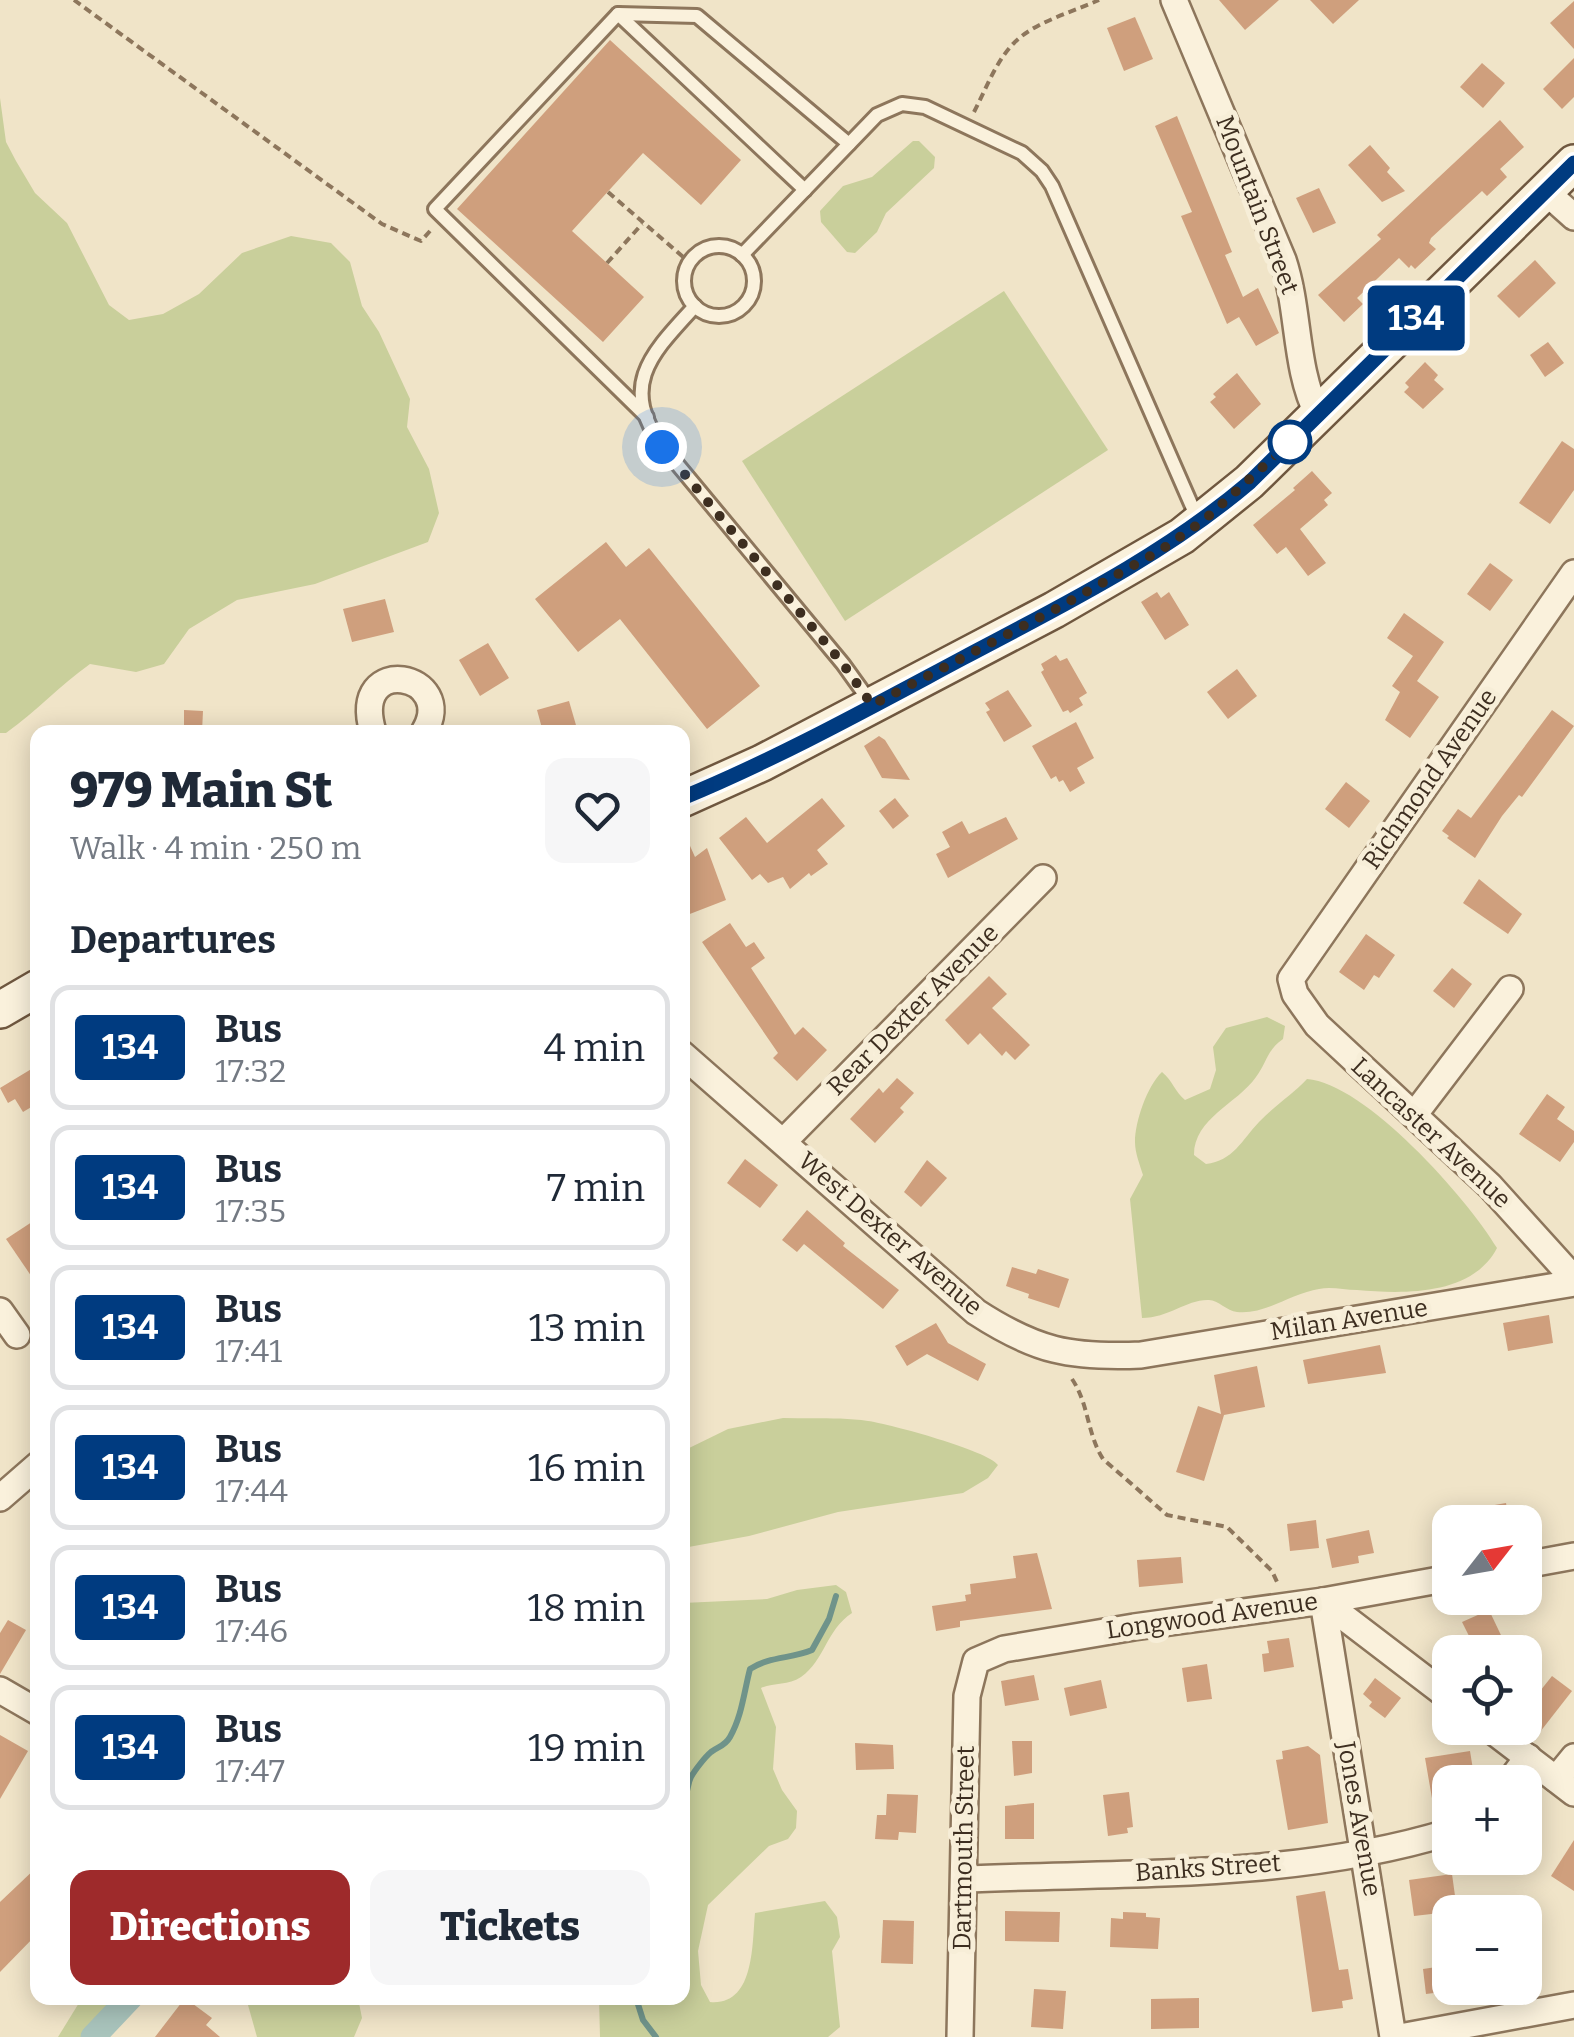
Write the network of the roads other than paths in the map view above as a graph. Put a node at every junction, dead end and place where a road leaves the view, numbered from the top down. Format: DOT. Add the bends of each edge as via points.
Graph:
graph roads {
  1 [pos="1174,0"];
  2 [pos="618,14"];
  3 [pos="849,144"];
  4 [pos="1574,163"];
  5 [pos="805,190"];
  6 [pos="1546,192"];
  7 [pos="1574,217"];
  8 [pos="742,255"];
  9 [pos="695,306"];
  10 [pos="1318,415"];
  11 [pos="646,417"];
  12 [pos="1200,524"];
  13 [pos="1574,573"];
  14 [pos="872,705"];
  15 [pos="372,725"];
  16 [pos="427,725"];
  17 [pos="690,795"];
  18 [pos="1043,878"];
  19 [pos="1292,986"];
  20 [pos="1510,989"];
  21 [pos="30,993"];
  22 [pos="0,1010"];
  23 [pos="690,1061"];
  24 [pos="1414,1114"];
  25 [pos="784,1141"];
  26 [pos="1574,1281"];
  27 [pos="0,1311"];
  28 [pos="17,1335"];
  29 [pos="1124,1356"];
  30 [pos="30,1472"];
  31 [pos="0,1498"];
  32 [pos="1574,1556"];
  33 [pos="1542,1562"];
  34 [pos="1432,1581"];
  35 [pos="1323,1601"];
  36 [pos="976,1661"];
  37 [pos="1432,1684"];
  38 [pos="0,1690"];
  39 [pos="30,1707"];
  40 [pos="1512,1745"];
  41 [pos="1528,1757"];
  42 [pos="1574,1757"];
  43 [pos="1522,1765"];
  44 [pos="1565,1786"];
  45 [pos="1432,1836"];
  46 [pos="1365,1852"];
  47 [pos="964,1879"];
  48 [pos="1574,2005"];
  49 [pos="960,2037"];
  50 [pos="1397,2037"];
  1 -- 10 [label="street, Mountain Street" via="1283,260 1304,385"];
  2 -- 3 [label="lane" via="697,16"];
  2 -- 5 [label="lane"];
  2 -- 11 [label="lane" via="436,209"];
  3 -- 5 [label="lane"];
  3 -- 12 [label="lane" via="880,112 902,104 925,107 1022,152 1042,171"];
  4 -- 6 [label="main road"];
  5 -- 8 [label="lane"];
  6 -- 7 [label="street"];
  6 -- 10 [label="main road"];
  8 -- 9 [label="lane" via="724,246 698,252 684,275"];
  8 -- 9 [label="lane" via="753,280 744,304 720,316"];
  9 -- 11 [label="lane" via="646,364"];
  10 -- 12 [label="main road"];
  11 -- 14 [label="lane" via="662,447"];
  12 -- 14 [label="main road"];
  13 -- 19 [label="street, Richmond Avenue" via="1294,972"];
  14 -- 17 [label="main road"];
  15 -- 16 [label="street" via="370,698 378,686 397,679 416,684 430,699"];
  18 -- 25 [label="street, Rear Dexter Avenue"];
  19 -- 24 [label="street, Lancaster Avenue" via="1317,1025"];
  20 -- 24 [label="street"];
  21 -- 22 [label="main road"];
  23 -- 25 [label="street, West Dexter Avenue"];
  24 -- 26 [label="street, Lancaster Avenue"];
  25 -- 29 [label="street, West Dexter Avenue" via="976,1312 1026,1342"];
  26 -- 29 [label="street, Milan Avenue"];
  27 -- 28 [label="street"];
  30 -- 31 [label="street"];
  32 -- 33 [label="street"];
  34 -- 35 [label="street, Longwood Avenue"];
  35 -- 36 [label="street, Longwood Avenue" via="1059,1640"];
  35 -- 37 [label="street"];
  35 -- 46 [label="street, Jones Avenue"];
  36 -- 47 [label="street, Dartmouth Street" via="967,1696"];
  38 -- 39 [label="street"];
  40 -- 41 [label="street"];
  41 -- 43 [label="street"];
  41 -- 44 [label="street"];
  42 -- 44 [label="street"];
  45 -- 46 [label="street, Banks Street"];
  46 -- 47 [label="street, Banks Street" via="1201,1872"];
  46 -- 50 [label="street, Jones Avenue"];
  47 -- 49 [label="street, Dartmouth Street"];
  48 -- 50 [label="street"];
}
